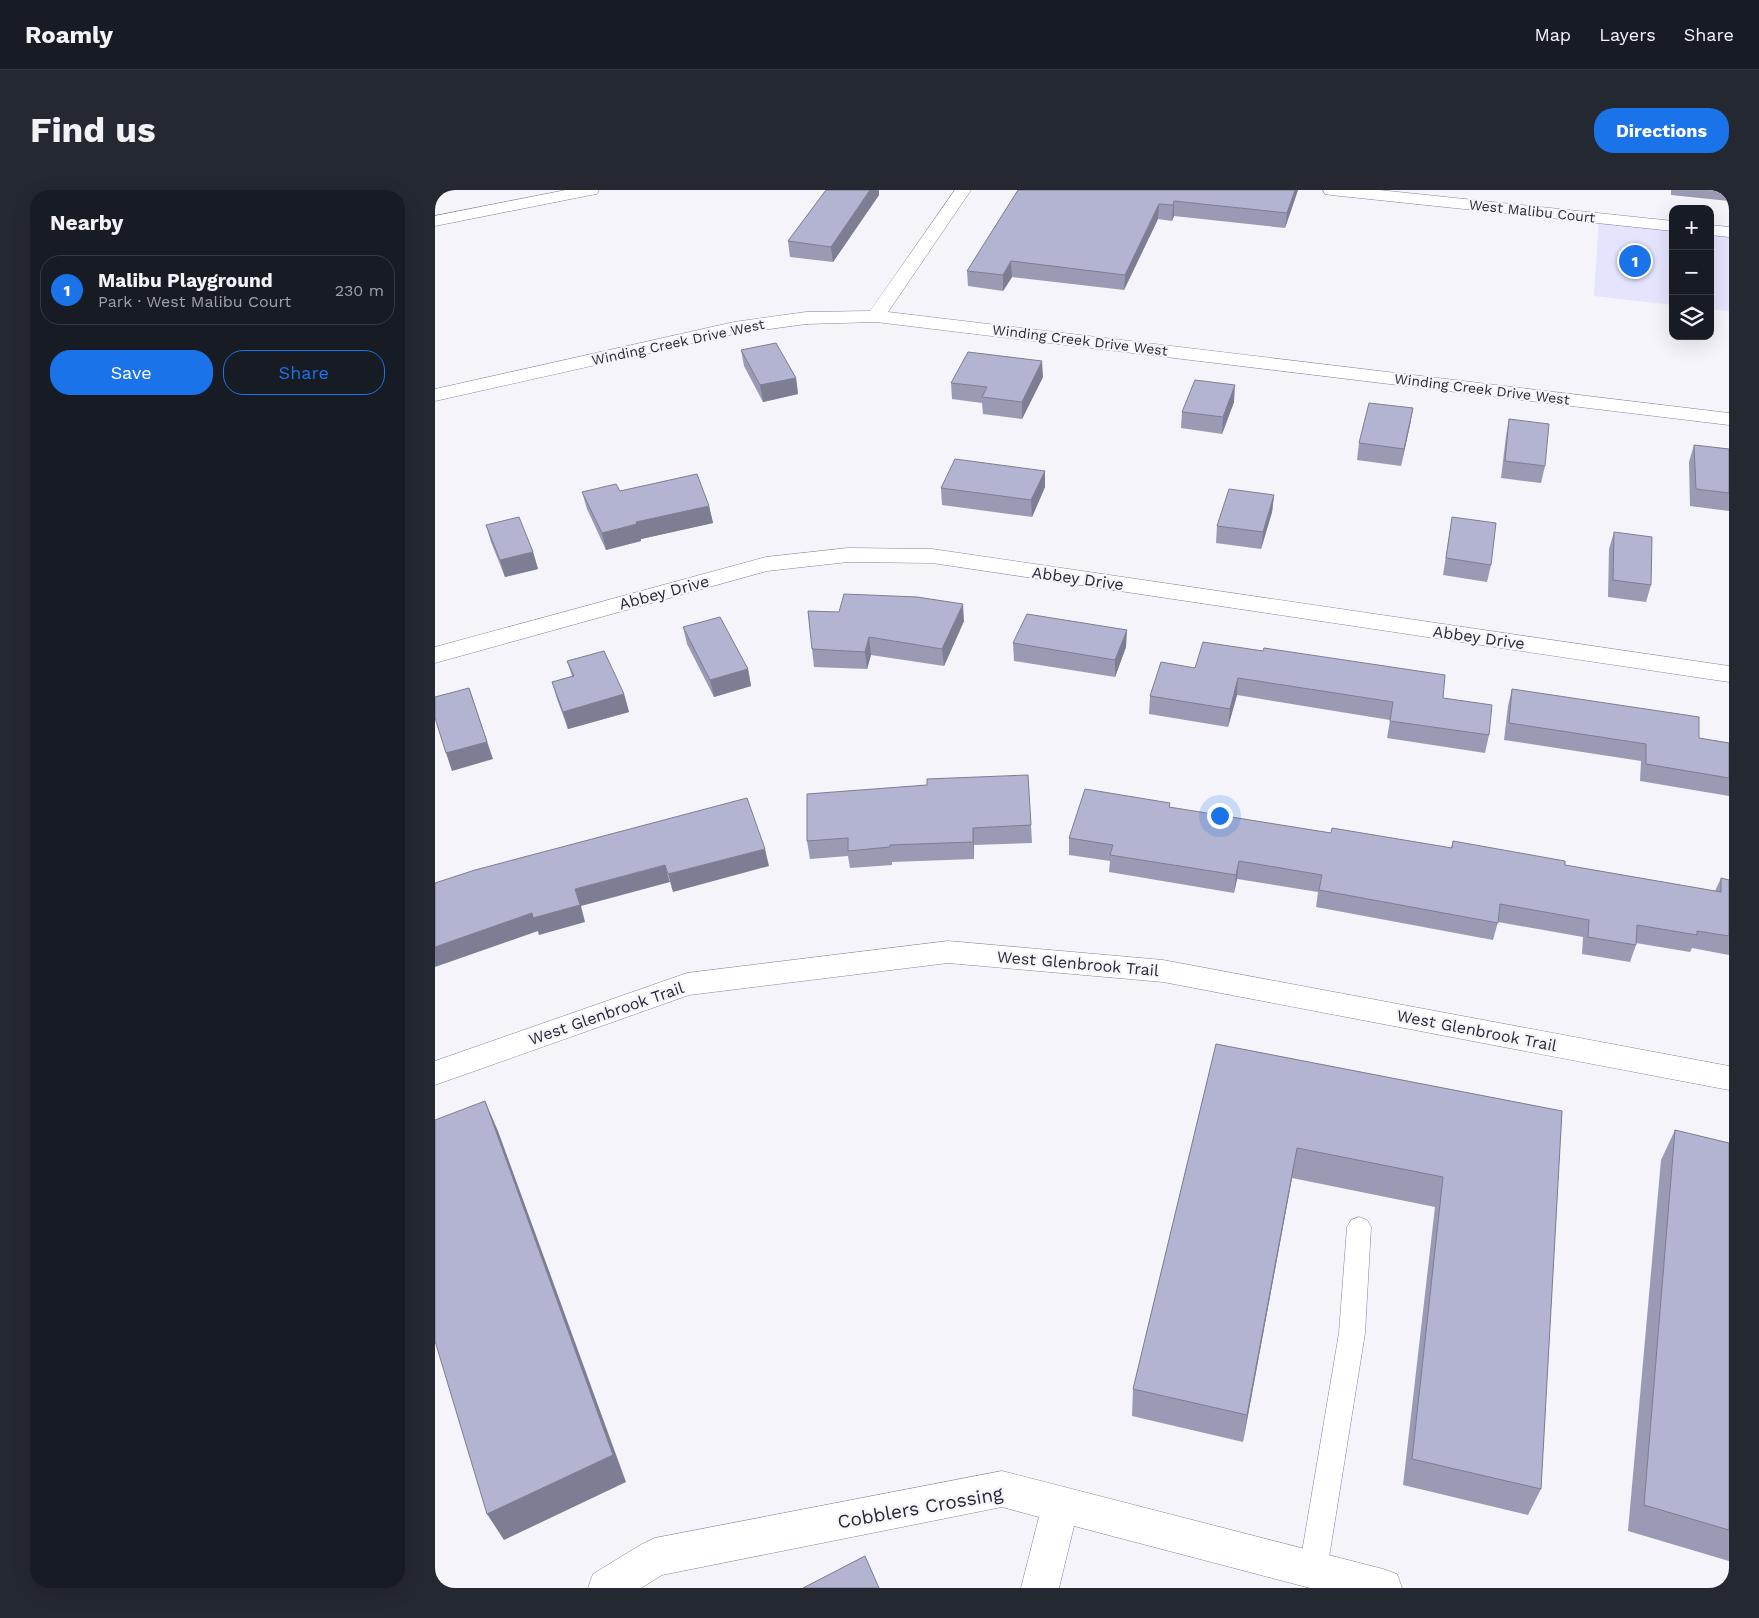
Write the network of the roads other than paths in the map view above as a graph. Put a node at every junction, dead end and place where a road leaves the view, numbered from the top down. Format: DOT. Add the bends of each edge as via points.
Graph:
graph roads {
  1 [pos="591,190"];
  2 [pos="963,190"];
  3 [pos="1331,190"];
  4 [pos="435,221"];
  5 [pos="1669,226"];
  6 [pos="1714,230"];
  7 [pos="1729,232"];
  8 [pos="877,316"];
  9 [pos="435,395"];
  10 [pos="1729,419"];
  11 [pos="435,654"];
  12 [pos="1729,674"];
  13 [pos="435,1073"];
  14 [pos="1729,1078"];
  15 [pos="1359,1227"];
  16 [pos="1061,1504"];
  17 [pos="1331,1579"];
  18 [pos="607,1588"];
  19 [pos="1040,1588"];
  20 [pos="1383,1588"];
  1 -- 4 [label="street"];
  2 -- 8 [label="street"];
  3 -- 5 [label="street, West Malibu Court"];
  6 -- 7 [label="street"];
  8 -- 9 [label="street, Winding Creek Drive West" via="806,318 734,328"];
  8 -- 10 [label="street, Winding Creek Drive West"];
  11 -- 12 [label="street, Abbey Drive" via="766,564 849,555 932,556"];
  13 -- 14 [label="street, West Glenbrook Trail" via="687,984 948,952 1163,971"];
  15 -- 17 [label="lane"];
  16 -- 17 [label="street, Cobblers Crossing"];
  16 -- 18 [label="street, Cobblers Crossing" via="1002,1489 655,1557"];
  16 -- 19 [label="street"];
  17 -- 20 [label="street, Cobblers Crossing"];
}
